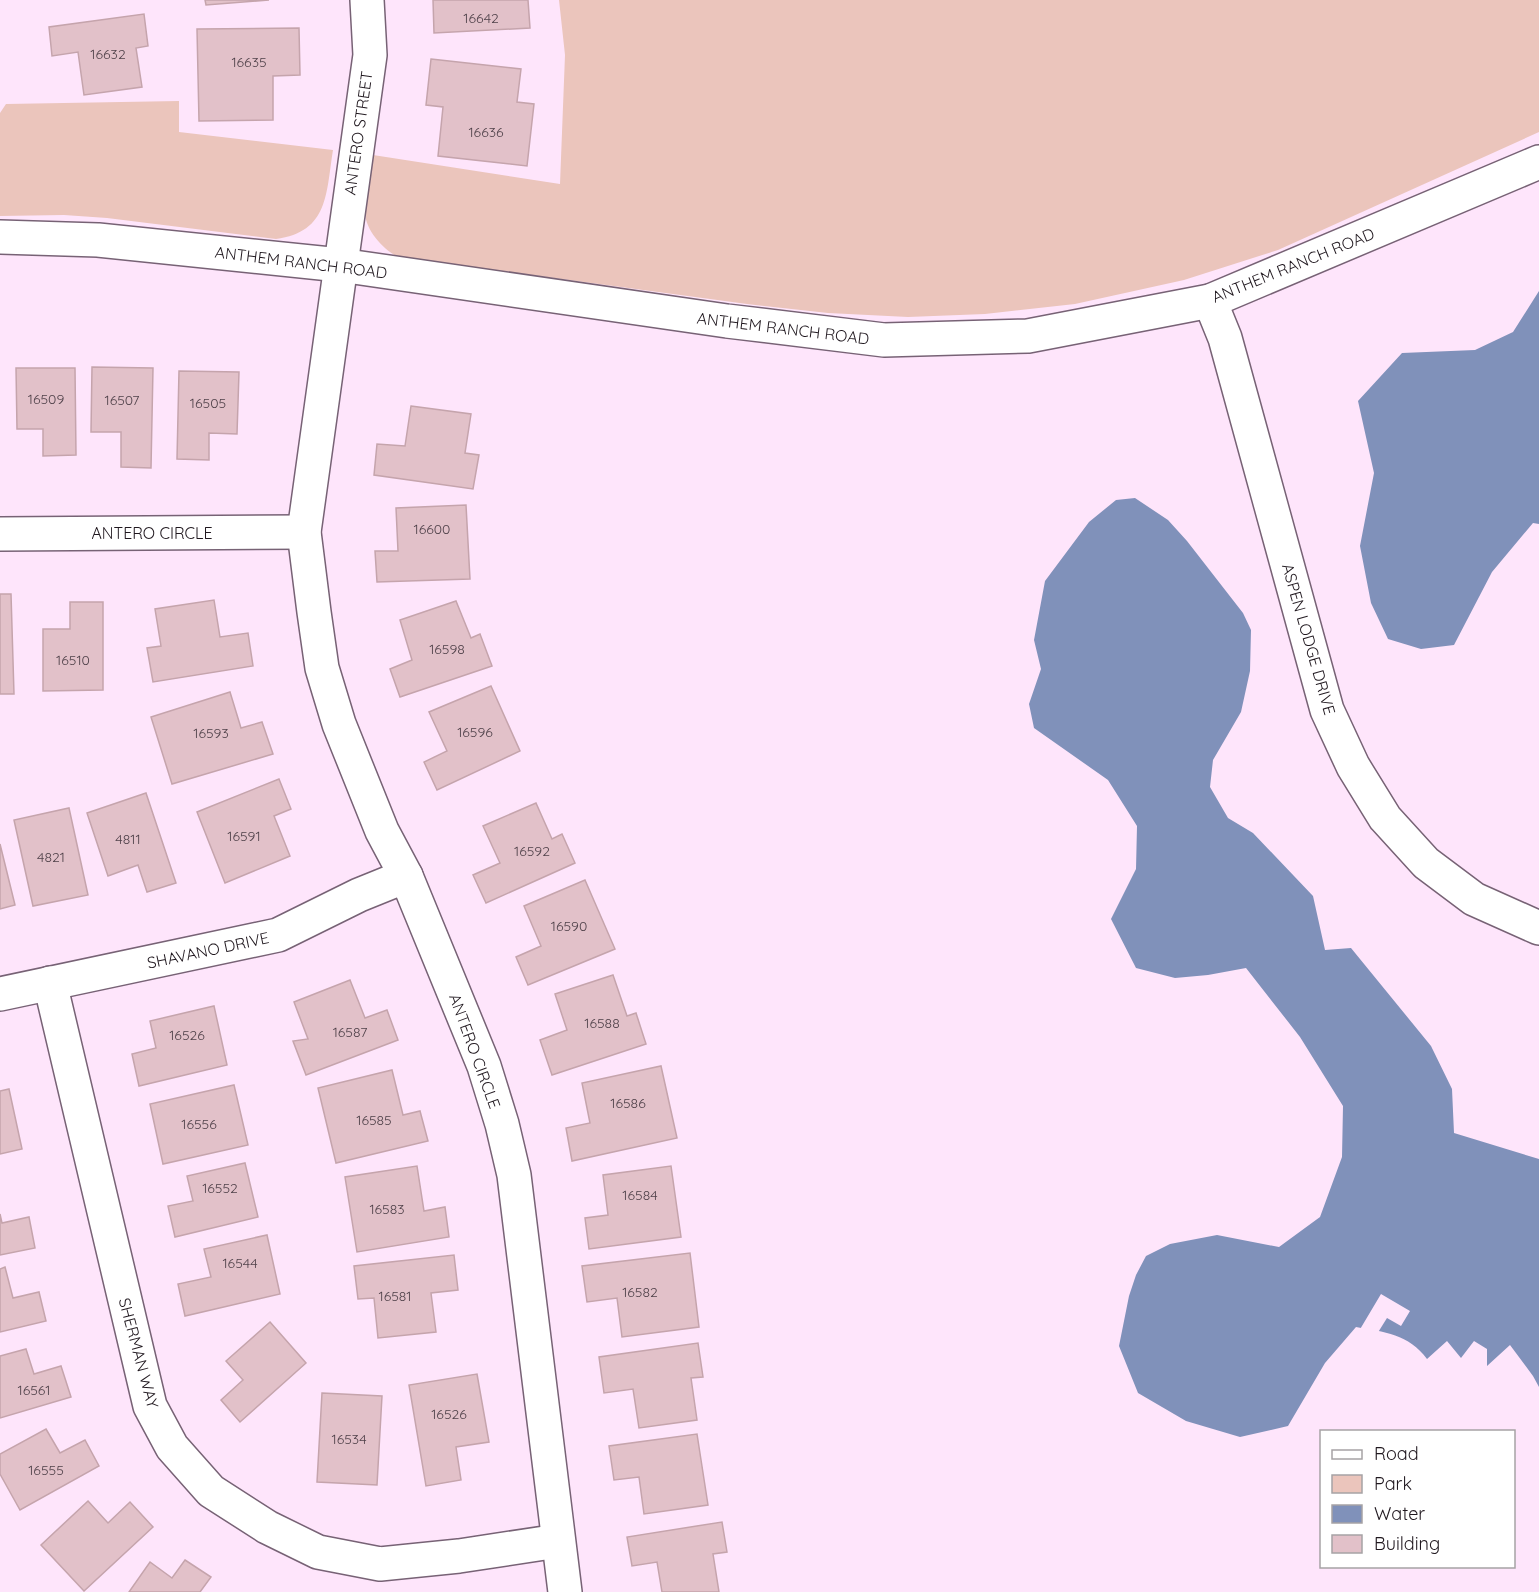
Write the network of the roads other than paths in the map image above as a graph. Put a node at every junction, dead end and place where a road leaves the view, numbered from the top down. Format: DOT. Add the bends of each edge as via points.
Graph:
graph roads {
  1 [pos="367,0"];
  2 [pos="1539,162"];
  3 [pos="0,237"];
  4 [pos="340,265"];
  5 [pos="1210,301"];
  6 [pos="304,532"];
  7 [pos="0,534"];
  8 [pos="406,876"];
  9 [pos="1539,928"];
  10 [pos="50,983"];
  11 [pos="0,994"];
  12 [pos="558,1541"];
  13 [pos="565,1592"];
  1 -- 4 [label="street, ANTERO STREET" via="369,55"];
  2 -- 5 [label="street, ANTHEM RANCH ROAD"];
  3 -- 4 [label="street, ANTHEM RANCH ROAD" via="98,240"];
  4 -- 5 [label="street, ANTHEM RANCH ROAD" via="884,340 1028,336"];
  4 -- 6 [label="street, ANTERO CIRCLE"];
  5 -- 9 [label="street, ASPEN LODGE DRIVE" via="1225,338 1327,710 1353,766 1384,818 1426,863 1474,899"];
  6 -- 7 [label="street, ANTERO CIRCLE"];
  6 -- 8 [label="street, ANTERO CIRCLE" via="322,668 339,724 382,831"];
  8 -- 10 [label="street, SHAVANO DRIVE" via="278,935"];
  8 -- 12 [label="street, ANTERO CIRCLE" via="484,1066 514,1175"];
  10 -- 11 [label="street, SHAVANO DRIVE"];
  10 -- 12 [label="street, SHERMAN WAY" via="150,1406 172,1447 211,1491 267,1527 318,1552 380,1564"];
  12 -- 13 [label="street, ANTERO CIRCLE"];
}
